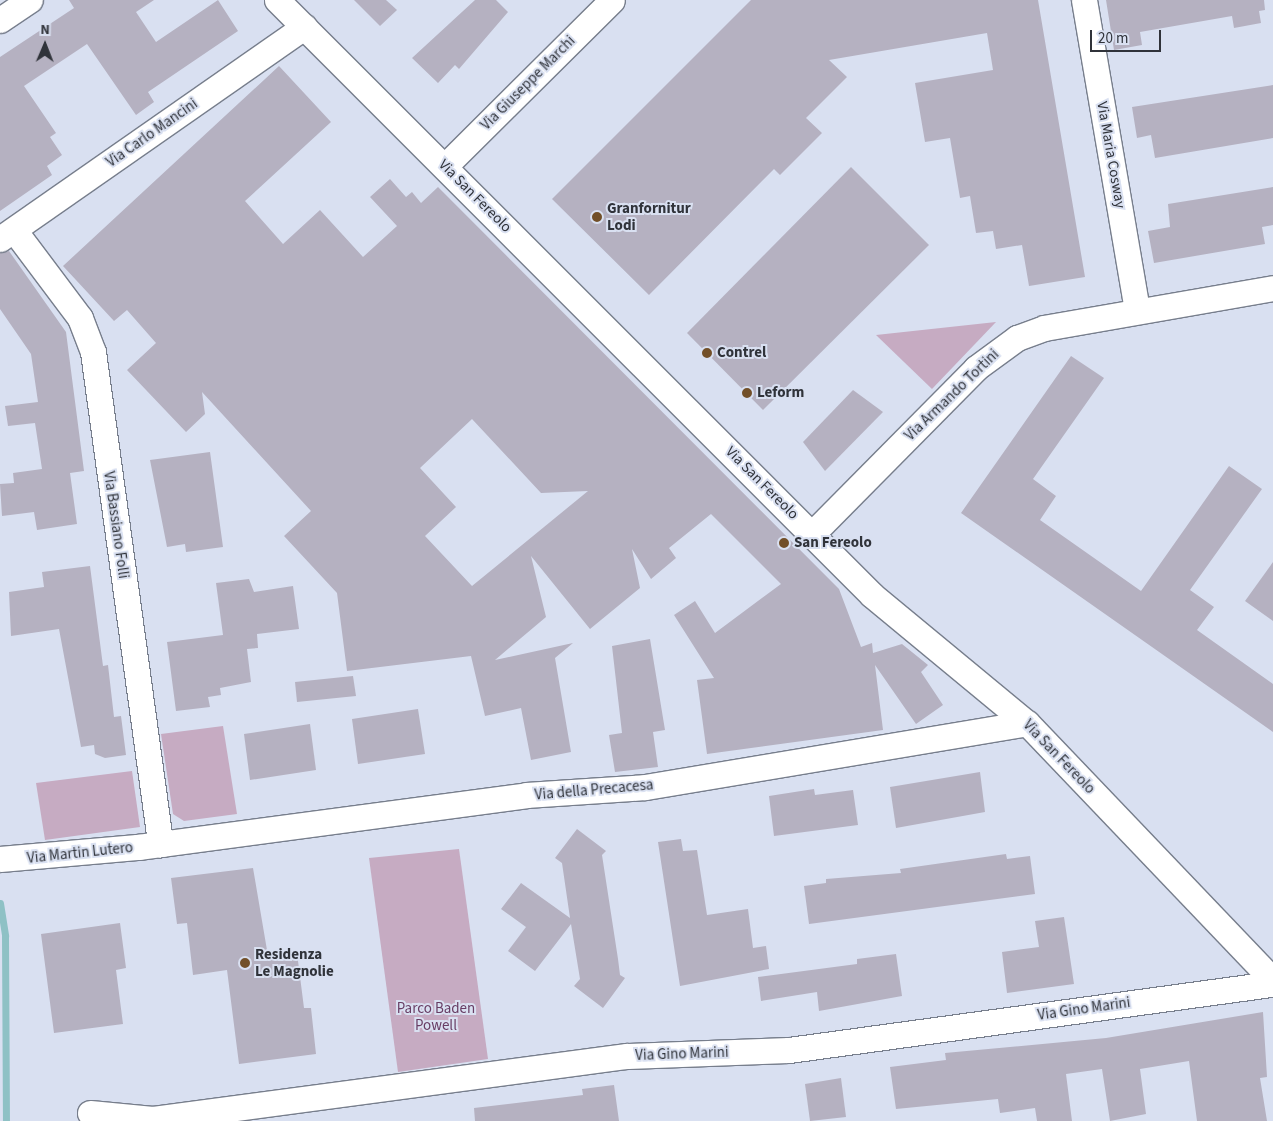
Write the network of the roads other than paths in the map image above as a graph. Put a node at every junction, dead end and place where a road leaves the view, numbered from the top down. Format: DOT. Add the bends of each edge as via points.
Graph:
graph roads {
  1 [pos="30,0"];
  2 [pos="277,0"];
  3 [pos="612,0"];
  4 [pos="1084,0"];
  5 [pos="0,20"];
  6 [pos="304,27"];
  7 [pos="445,166"];
  8 [pos="7,235"];
  9 [pos="1273,288"];
  10 [pos="1138,311"];
  11 [pos="812,534"];
  12 [pos="1027,723"];
  13 [pos="160,844"];
  14 [pos="0,859"];
  15 [pos="1273,982"];
  16 [pos="90,1113"];
  1 -- 5 [label="street"];
  2 -- 6 [label="street, Via San Fereolo"];
  3 -- 7 [label="street, Via Giuseppe Marchi"];
  4 -- 10 [label="street, Via Maria Cosway"];
  6 -- 7 [label="street, Via San Fereolo"];
  6 -- 8 [label="street, Via Carlo Mancini"];
  7 -- 11 [label="street, Via San Fereolo"];
  8 -- 13 [label="street, Via Bassiano Folli" via="80,318 90,343"];
  9 -- 10 [label="street, Via Armando Tortini"];
  10 -- 11 [label="street, Via Armando Tortini" via="1044,328 995,351"];
  11 -- 12 [label="street, Via San Fereolo" via="872,595"];
  12 -- 13 [label="street, Via della Precacesa" via="644,787 526,795"];
  12 -- 15 [label="street, Via San Fereolo"];
  13 -- 14 [label="street, Via Martin Lutero"];
  15 -- 16 [label="street, Via Gino Marini" via="789,1050 627,1056 153,1119"];
}
